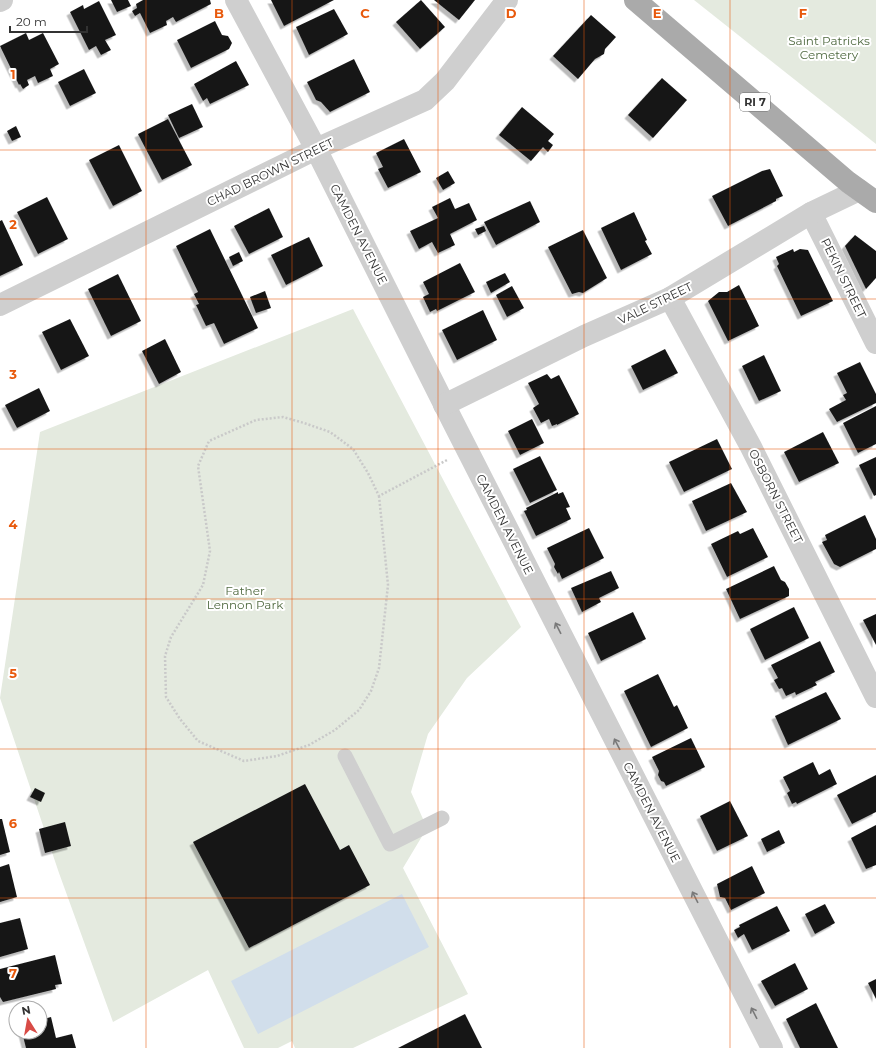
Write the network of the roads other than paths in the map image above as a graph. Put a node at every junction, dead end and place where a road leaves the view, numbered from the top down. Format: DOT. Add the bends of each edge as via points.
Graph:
graph roads {
  1 [pos="236,0"];
  2 [pos="508,0"];
  3 [pos="635,0"];
  4 [pos="316,149"];
  5 [pos="868,196"];
  6 [pos="811,213"];
  7 [pos="670,298"];
  8 [pos="0,305"];
  9 [pos="876,343"];
  10 [pos="444,404"];
  11 [pos="876,697"];
  12 [pos="345,756"];
  13 [pos="442,818"];
  14 [pos="772,1048"];
  1 -- 4 [label="street, CAMDEN AVENUE"];
  2 -- 4 [label="street, CHAD BROWN STREET" via="444,81 425,100"];
  3 -- 5 [label="main road, RI 7"];
  4 -- 8 [label="street, CHAD BROWN STREET"];
  4 -- 10 [label="street, CAMDEN AVENUE"];
  5 -- 6 [label="street, VALE STREET"];
  6 -- 7 [label="street, VALE STREET"];
  6 -- 9 [label="street, PEKIN STREET"];
  7 -- 10 [label="street, VALE STREET" via="584,336"];
  7 -- 11 [label="street, OSBORN STREET" via="751,447"];
  14 -- 10 [label="street, CAMDEN AVENUE, one-way"];
  12 -- 13 [label="lane" via="390,844"];
}
